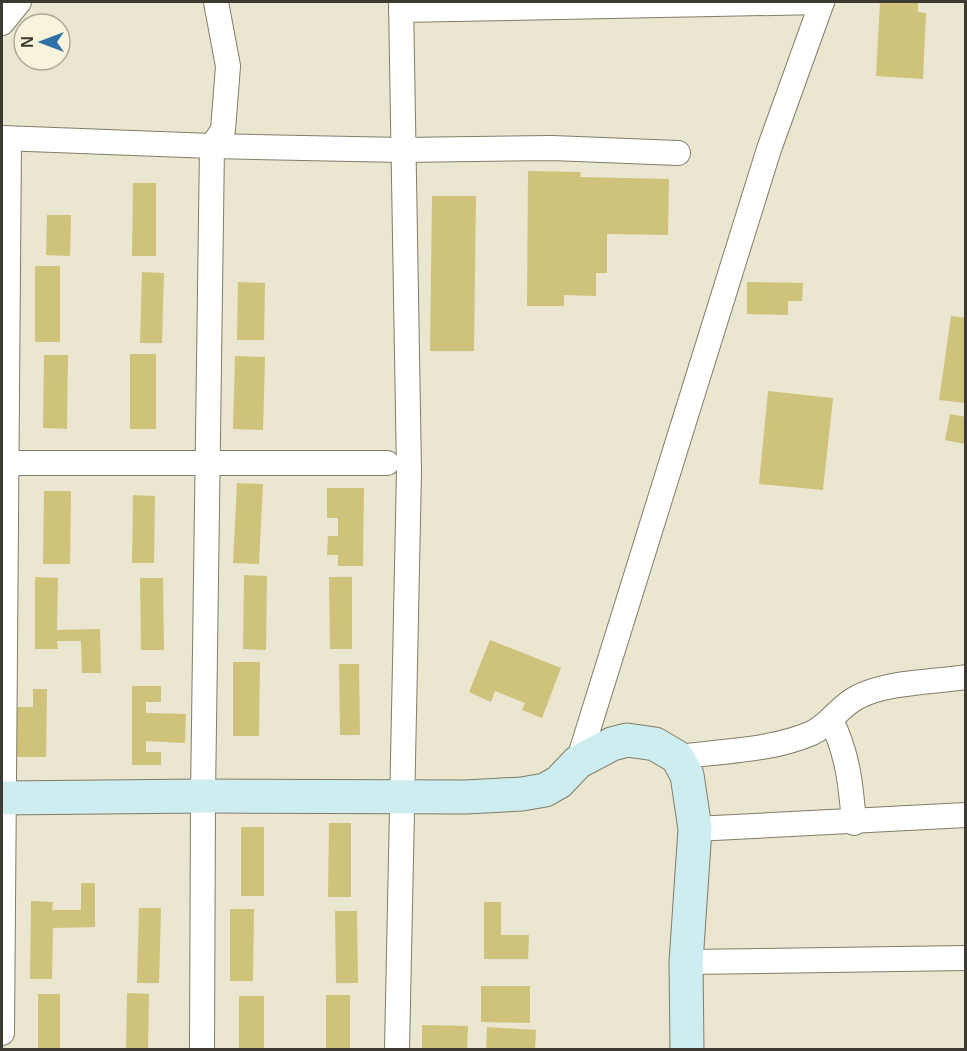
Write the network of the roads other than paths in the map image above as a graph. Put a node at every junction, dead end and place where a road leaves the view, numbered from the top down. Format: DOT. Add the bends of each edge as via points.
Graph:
graph roads {
  1 [pos="18,2"];
  2 [pos="216,2"];
  3 [pos="822,2"];
  4 [pos="401,6"];
  5 [pos="2,23"];
  6 [pos="5,139"];
  7 [pos="213,146"];
  8 [pos="402,150"];
  9 [pos="678,153"];
  10 [pos="207,462"];
  11 [pos="3,463"];
  12 [pos="387,463"];
  13 [pos="966,677"];
  14 [pos="831,720"];
  15 [pos="677,757"];
  16 [pos="578,762"];
  17 [pos="203,796"];
  18 [pos="401,797"];
  19 [pos="2,798"];
  20 [pos="966,816"];
  21 [pos="854,823"];
  22 [pos="695,830"];
  23 [pos="966,958"];
  24 [pos="686,962"];
  25 [pos="2,1033"];
  26 [pos="202,1050"];
  27 [pos="397,1050"];
  28 [pos="687,1050"];
  1 -- 5 [label="street"];
  2 -- 7 [label="street" via="228,66 223,130"];
  3 -- 4 [label="street"];
  3 -- 16 [label="street" via="769,149"];
  4 -- 8 [label="street"];
  6 -- 7 [label="street"];
  6 -- 11 [label="street"];
  7 -- 8 [label="street"];
  7 -- 10 [label="street"];
  8 -- 9 [label="street" via="552,148"];
  8 -- 18 [label="street" via="409,471"];
  10 -- 11 [label="street"];
  10 -- 12 [label="street"];
  10 -- 17 [label="street"];
  11 -- 19 [label="street"];
  13 -- 14 [label="street" via="861,695 843,705"];
  14 -- 15 [label="street" via="812,733 772,744"];
  14 -- 21 [label="street" via="849,766"];
  15 -- 16 [label="street" via="656,744 627,740 596,750"];
  15 -- 22 [label="street" via="687,775"];
  16 -- 18 [label="street" via="559,782 545,789 466,797"];
  17 -- 18 [label="street"];
  17 -- 19 [label="street"];
  17 -- 26 [label="street"];
  18 -- 27 [label="street"];
  19 -- 25 [label="street"];
  20 -- 21 [label="street"];
  21 -- 22 [label="street"];
  22 -- 24 [label="street"];
  23 -- 24 [label="street"];
  24 -- 28 [label="street"];
}
